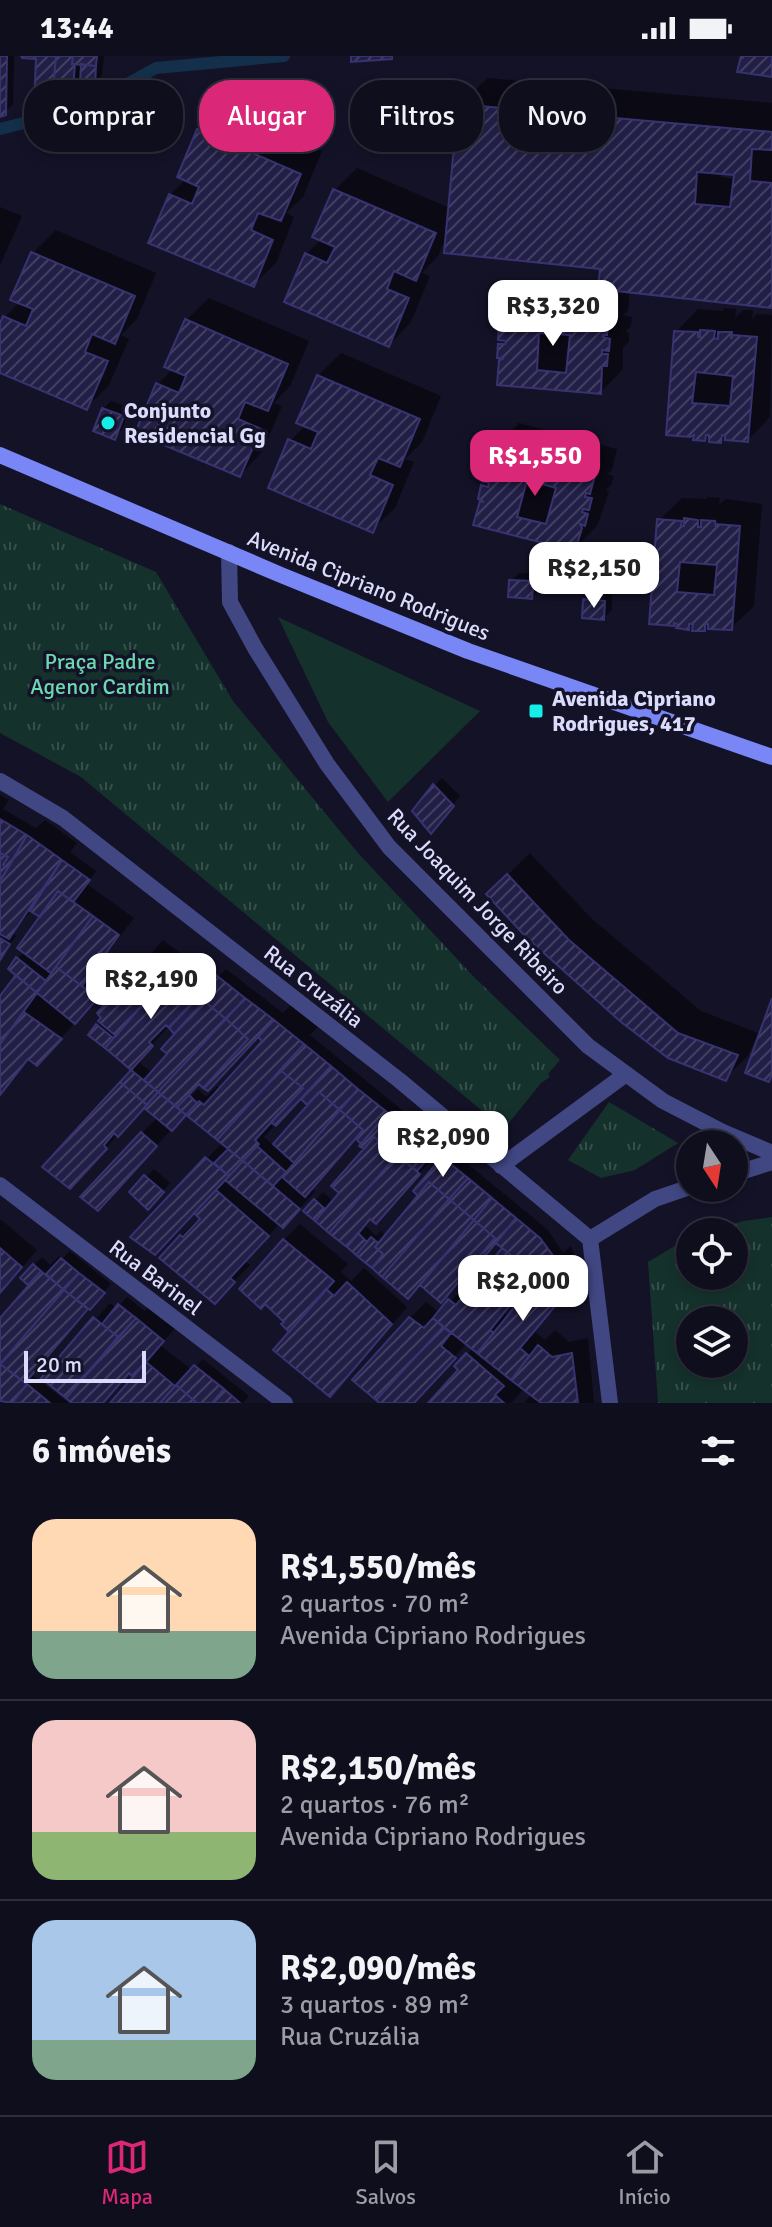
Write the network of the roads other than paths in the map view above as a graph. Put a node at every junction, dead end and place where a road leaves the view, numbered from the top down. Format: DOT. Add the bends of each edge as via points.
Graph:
graph roads {
  1 [pos="0,455"];
  2 [pos="229,552"];
  3 [pos="772,757"];
  4 [pos="0,781"];
  5 [pos="626,1074"];
  6 [pos="772,1153"];
  7 [pos="772,1162"];
  8 [pos="501,1166"];
  9 [pos="748,1170"];
  10 [pos="0,1185"];
  11 [pos="676,1192"];
  12 [pos="590,1239"];
  13 [pos="285,1403"];
  14 [pos="610,1403"];
  1 -- 2 [label="main road, Avenida Cipriano Rodrigues"];
  2 -- 3 [label="main road, Avenida Cipriano Rodrigues" via="468,651"];
  2 -- 5 [label="street, Rua Joaquim Jorge Ribeiro" via="230,602 327,764 389,847 588,1046"];
  4 -- 8 [label="street, Rua Cruzália" via="63,818"];
  5 -- 6 [label="street, Rua Joaquim Jorge Ribeiro" via="663,1101"];
  5 -- 8 [label="street"];
  7 -- 9 [label="street"];
  8 -- 12 [label="street, Rua Cruzália"];
  10 -- 13 [label="street, Rua Barinel"];
  11 -- 12 [label="street"];
  12 -- 14 [label="street"];
}
